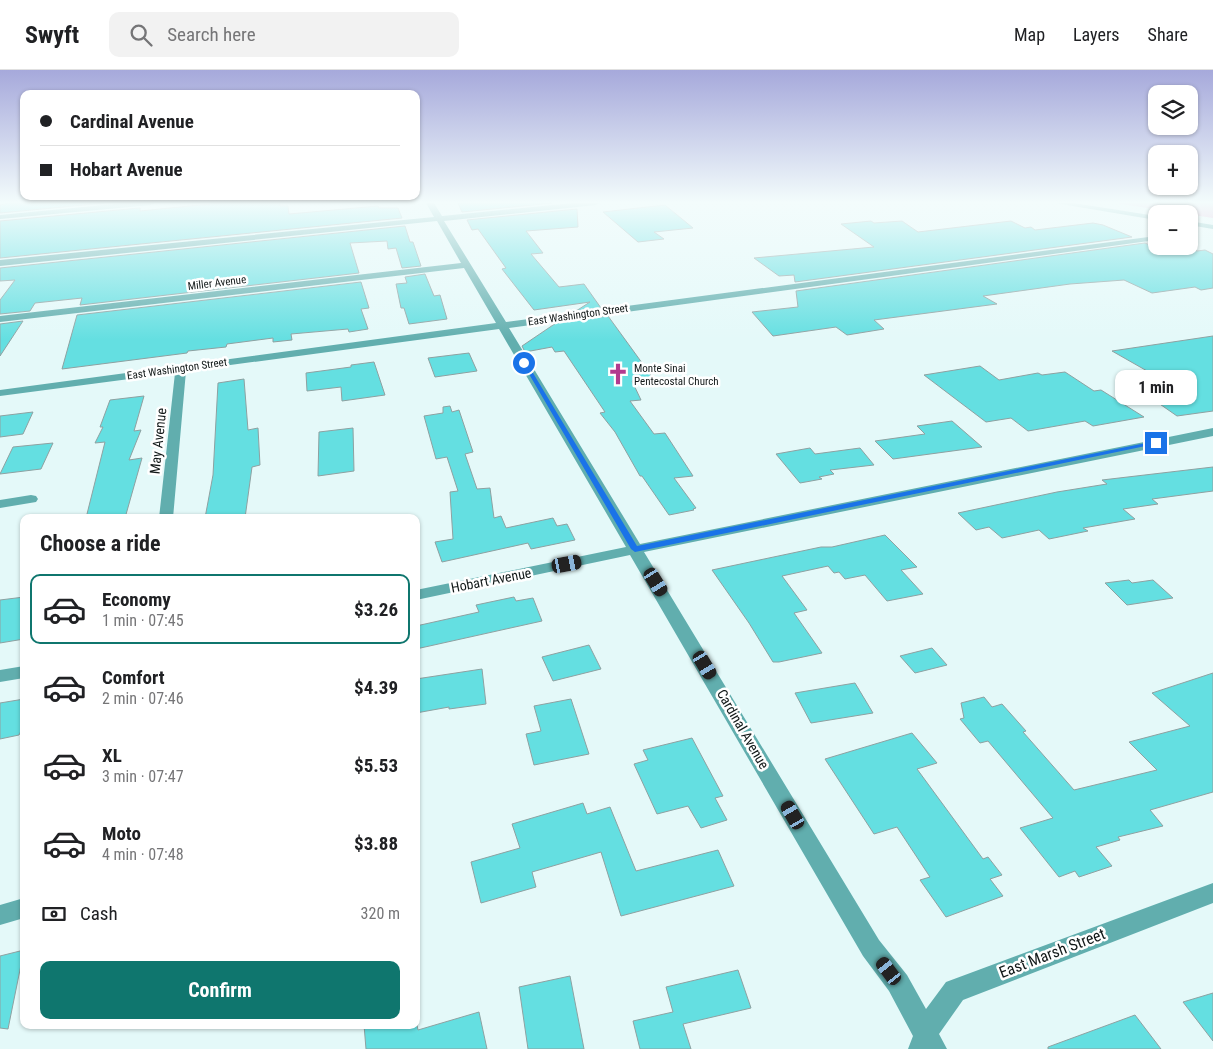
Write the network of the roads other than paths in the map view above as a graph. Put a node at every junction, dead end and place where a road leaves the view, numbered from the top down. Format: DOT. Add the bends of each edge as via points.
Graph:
graph roads {
  1 [pos="142,249"];
  2 [pos="456,249"];
  3 [pos="1076,249"];
  4 [pos="0,263"];
  5 [pos="466,266"];
  6 [pos="0,319"];
  7 [pos="501,326"];
  8 [pos="181,368"];
  9 [pos="0,393"];
  10 [pos="1213,432"];
  11 [pos="31,499"];
  12 [pos="0,504"];
  13 [pos="166,514"];
  14 [pos="635,549"];
  15 [pos="420,593"];
  16 [pos="20,673"];
  17 [pos="0,676"];
  18 [pos="1213,893"];
  19 [pos="20,909"];
  20 [pos="0,914"];
  21 [pos="927,1044"];
  1 -- 4 [label="street"];
  2 -- 5 [label="street, Cardinal Avenue"];
  3 -- 7 [label="street, East Washington Street"];
  5 -- 6 [label="street, Miller Avenue"];
  5 -- 7 [label="street, Cardinal Avenue"];
  7 -- 8 [label="street, East Washington Street"];
  7 -- 14 [label="street, Cardinal Avenue"];
  8 -- 9 [label="street, East Washington Street"];
  8 -- 13 [label="street, May Avenue"];
  10 -- 14 [label="street, Hobart Avenue"];
  11 -- 12 [label="street"];
  14 -- 15 [label="street, Hobart Avenue"];
  14 -- 21 [label="street, Cardinal Avenue" via="871,948 898,983"];
  16 -- 17 [label="street"];
  18 -- 21 [label="street, East Marsh Street" via="955,991 943,1004"];
  19 -- 20 [label="street"];
}
